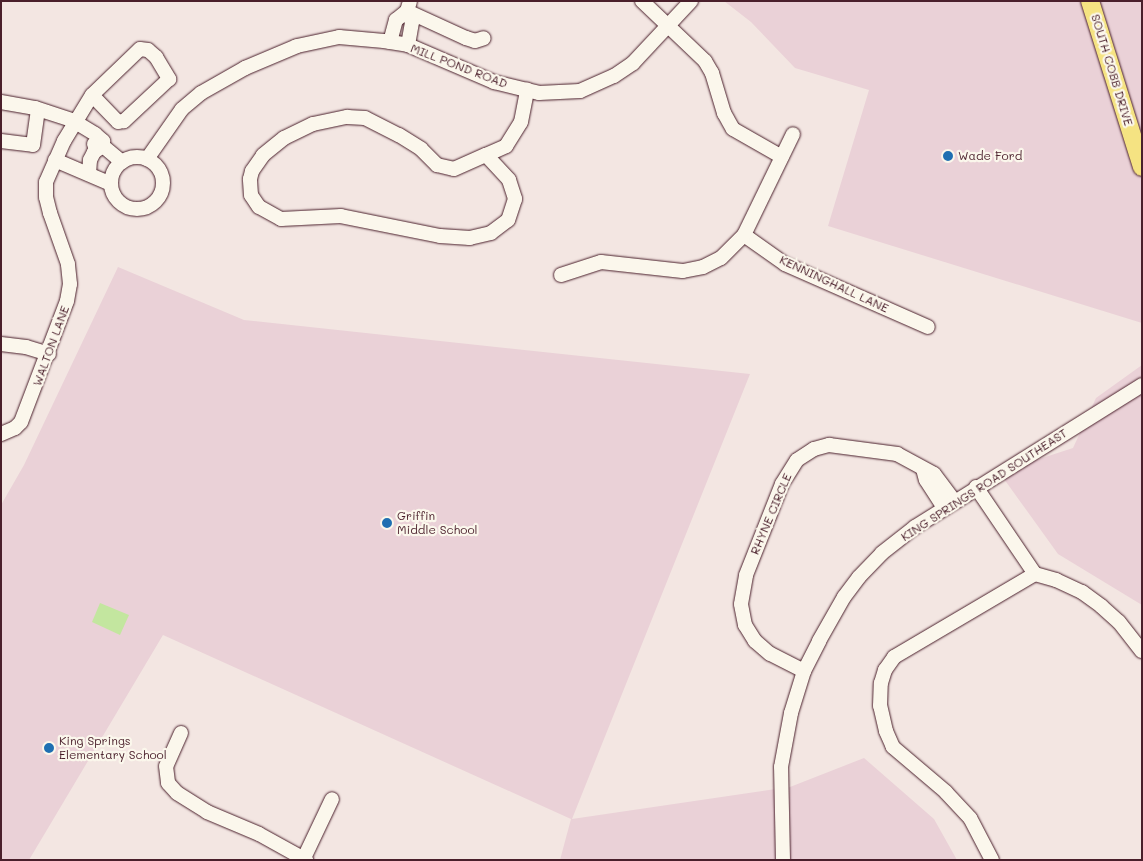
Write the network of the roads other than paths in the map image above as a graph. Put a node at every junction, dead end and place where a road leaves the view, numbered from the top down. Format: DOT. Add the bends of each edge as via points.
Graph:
graph roads {
  1 [pos="642,1"];
  2 [pos="692,1"];
  3 [pos="1090,1"];
  4 [pos="408,6"];
  5 [pos="668,25"];
  6 [pos="484,38"];
  7 [pos="390,42"];
  8 [pos="408,45"];
  9 [pos="527,90"];
  10 [pos="92,95"];
  11 [pos="1,102"];
  12 [pos="38,109"];
  13 [pos="76,123"];
  14 [pos="793,134"];
  15 [pos="1,141"];
  16 [pos="103,146"];
  17 [pos="486,155"];
  18 [pos="782,157"];
  19 [pos="147,159"];
  20 [pos="55,160"];
  21 [pos="122,162"];
  22 [pos="1142,167"];
  23 [pos="89,174"];
  24 [pos="111,184"];
  25 [pos="744,235"];
  26 [pos="561,275"];
  27 [pos="928,327"];
  28 [pos="1,344"];
  29 [pos="48,354"];
  30 [pos="1142,385"];
  31 [pos="1,434"];
  32 [pos="976,487"];
  33 [pos="949,504"];
  34 [pos="1035,574"];
  35 [pos="1142,651"];
  36 [pos="804,671"];
  37 [pos="181,733"];
  38 [pos="332,799"];
  39 [pos="305,859"];
  40 [pos="783,860"];
  41 [pos="992,860"];
  1 -- 5 [label="street"];
  2 -- 5 [label="street, MILL POND ROAD"];
  3 -- 22 [label="main road, SOUTH COBB DRIVE"];
  4 -- 6 [label="street" via="466,38 475,41"];
  4 -- 7 [label="street" via="396,20"];
  4 -- 8 [label="street" via="412,22"];
  5 -- 9 [label="street, MILL POND ROAD" via="633,63 614,76 580,91 539,93"];
  5 -- 18 [label="street" via="706,61 733,129"];
  7 -- 8 [label="street, MILL POND ROAD"];
  7 -- 19 [label="street, MILL POND ROAD" via="339,37 319,40 280,52 245,68 201,93 182,109"];
  8 -- 9 [label="street, MILL POND ROAD" via="494,82"];
  9 -- 17 [label="street" via="521,122 506,146"];
  10 -- 10 [label="street, WALTON LANE" via="140,49 152,52 169,76 168,82 124,121 115,119"];
  10 -- 13 [label="street, WALTON LANE"];
  11 -- 12 [label="street"];
  12 -- 13 [label="street"];
  12 -- 15 [label="street" via="33,144"];
  13 -- 16 [label="street" via="81,134 98,147"];
  13 -- 20 [label="street, WALTON LANE"];
  14 -- 18 [label="street"];
  16 -- 21 [label="street"];
  16 -- 23 [label="street" via="94,152"];
  17 -- 17 [label="street" via="454,169 437,165 399,134 365,118 347,117 313,124 278,142 257,162 249,188 259,207 281,219 341,216 440,236 470,238 491,233 508,220 516,199 509,180"];
  18 -- 25 [label="street"];
  19 -- 21 [label="street" via="137,157"];
  19 -- 24 [label="street" via="161,173 164,184 154,204 144,209 122,205 114,196"];
  20 -- 23 [label="street"];
  20 -- 29 [label="street, WALTON LANE" via="46,182 46,198 66,254 70,284"];
  21 -- 24 [label="street" via="114,171"];
  23 -- 24 [label="street"];
  25 -- 26 [label="street" via="721,258 693,270 601,262"];
  25 -- 27 [label="street, KENNINGHALL LANE" via="786,264"];
  28 -- 29 [label="street"];
  29 -- 31 [label="street, WALTON LANE" via="21,422 16,428"];
  30 -- 32 [label="street, KING SPRINGS ROAD SOUTHEAST"];
  32 -- 33 [label="street, KING SPRINGS ROAD SOUTHEAST"];
  32 -- 34 [label="street"];
  33 -- 36 [label="street, KING SPRINGS ROAD SOUTHEAST" via="892,544 858,577 832,616"];
  33 -- 36 [label="street, RHYNE CIRCLE" via="934,474 897,454 837,445 821,446 797,460 788,472 746,574 741,604 746,625 755,641 770,654"];
  34 -- 35 [label="street" via="1082,592 1102,606"];
  34 -- 41 [label="street" via="894,656 881,683 881,718 894,747 947,793 970,818"];
  36 -- 40 [label="street, KING SPRINGS ROAD SOUTHEAST" via="790,713 781,767"];
  37 -- 39 [label="street" via="166,766 168,783 177,793 207,812"];
  38 -- 39 [label="street"];
}
